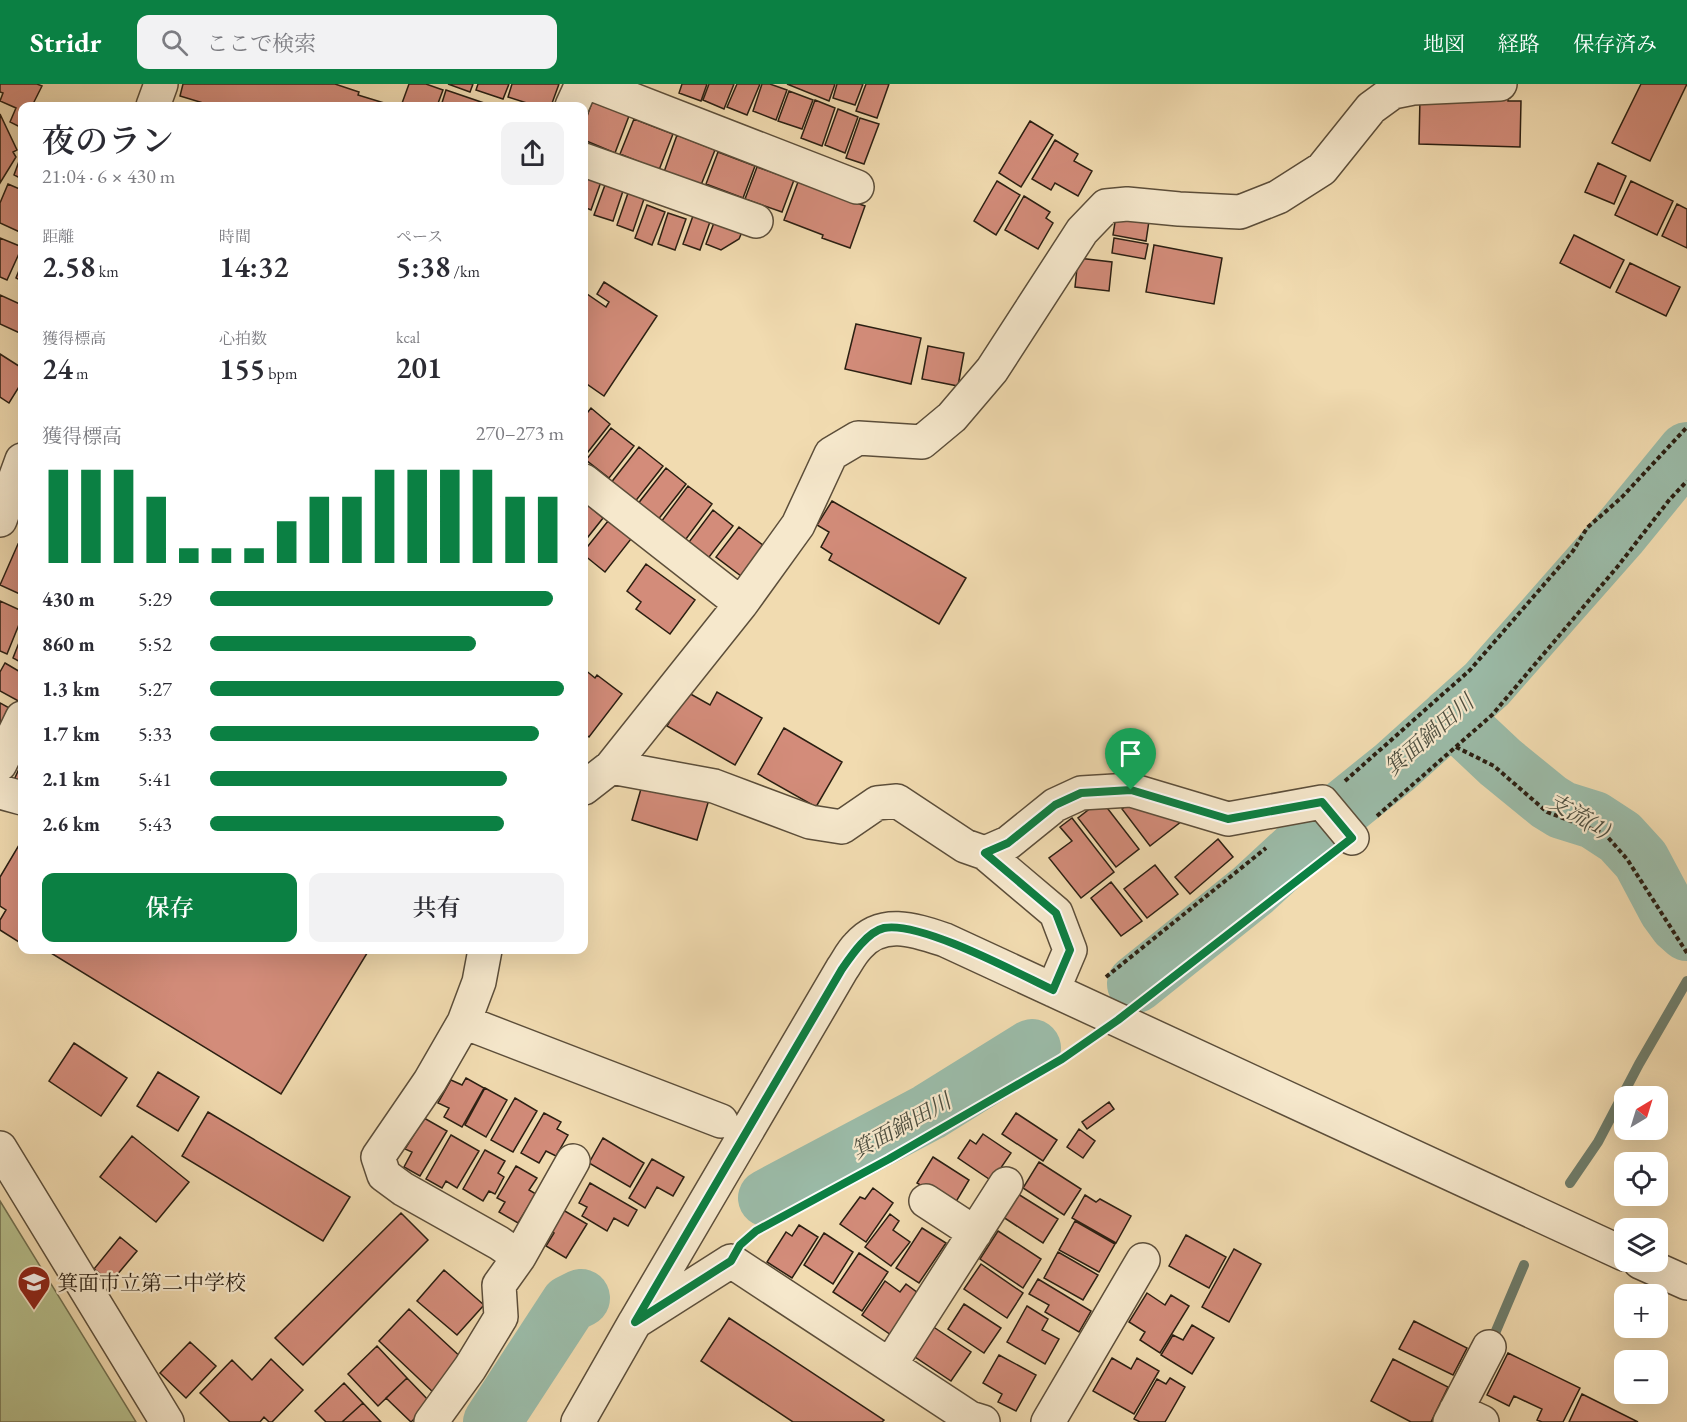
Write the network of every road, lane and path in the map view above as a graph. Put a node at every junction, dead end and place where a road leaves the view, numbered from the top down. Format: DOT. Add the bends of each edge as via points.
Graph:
graph roads {
  1 [pos="161,84"];
  2 [pos="582,84"];
  3 [pos="592,84"];
  4 [pos="1500,84"];
  5 [pos="154,102"];
  6 [pos="574,102"];
  7 [pos="588,161"];
  8 [pos="857,187"];
  9 [pos="756,221"];
  10 [pos="1687,427"];
  11 [pos="18,471"];
  12 [pos="1687,481"];
  13 [pos="588,484"];
  14 [pos="0,520"];
  15 [pos="18,529"];
  16 [pos="741,604"];
  17 [pos="18,726"];
  18 [pos="1458,746"];
  19 [pos="0,764"];
  20 [pos="612,767"];
  21 [pos="588,785"];
  22 [pos="0,792"];
  23 [pos="18,797"];
  24 [pos="1324,805"];
  25 [pos="1349,834"];
  26 [pos="1269,845"];
  27 [pos="985,853"];
  28 [pos="1687,953"];
  29 [pos="484,954"];
  30 [pos="1126,962"];
  31 [pos="1053,990"];
  32 [pos="1118,1020"];
  33 [pos="464,1022"];
  34 [pos="721,1121"];
  35 [pos="0,1148"];
  36 [pos="573,1161"];
  37 [pos="1006,1184"];
  38 [pos="926,1201"];
  39 [pos="975,1233"];
  40 [pos="1614,1249"];
  41 [pos="519,1257"];
  42 [pos="1143,1260"];
  43 [pos="731,1261"];
  44 [pos="1662,1272"];
  45 [pos="1687,1283"];
  46 [pos="635,1322"];
  47 [pos="1489,1347"];
  48 [pos="890,1365"];
  49 [pos="1463,1418"];
  50 [pos="167,1422"];
  51 [pos="430,1422"];
  52 [pos="578,1422"];
  53 [pos="983,1422"];
  54 [pos="1048,1422"];
  1 -- 5 [label="street"];
  2 -- 6 [label="street"];
  3 -- 8 [label="street"];
  4 -- 16 [label="street" via="1393,92 1371,108 1322,169 1278,197 1239,212 1106,206 1082,231 992,370 952,417 922,442 858,438 831,454 798,525"];
  7 -- 9 [label="street"];
  10 -- 24 [label="path" via="1622,497 1587,528 1573,551 1470,670"];
  11 -- 14 [label="street"];
  12 -- 18 [label="path" via="1506,699"];
  13 -- 16 [label="street"];
  14 -- 15 [label="street"];
  16 -- 20 [label="street"];
  17 -- 19 [label="street"];
  18 -- 25 [label="path"];
  18 -- 28 [label="path" via="1494,766 1547,812 1605,834 1627,859"];
  20 -- 21 [label="street"];
  20 -- 27 [label="street" via="714,786 810,822 842,827 877,803 897,801 965,846"];
  22 -- 23 [label="street"];
  24 -- 25 [label="street"];
  24 -- 27 [label="street" via="1228,819 1131,790 1081,793 1055,805 1008,843"];
  25 -- 32 [label="path"];
  26 -- 30 [label="path"];
  27 -- 31 [label="street" via="1056,913 1070,950"];
  29 -- 33 [label="street"];
  31 -- 32 [label="street"];
  31 -- 46 [label="street" via="915,930 883,928 858,945"];
  32 -- 40 [label="street"];
  32 -- 43 [label="path" via="1062,1059 756,1231 740,1245"];
  33 -- 34 [label="street"];
  33 -- 41 [label="street" via="430,1081 378,1157 384,1175 403,1189"];
  35 -- 50 [label="street"];
  36 -- 41 [label="street"];
  37 -- 39 [label="street"];
  38 -- 39 [label="street"];
  39 -- 48 [label="street"];
  41 -- 51 [label="street" via="499,1285 501,1317"];
  42 -- 54 [label="street"];
  43 -- 46 [label="street"];
  43 -- 48 [label="street"];
  44 -- 45 [label="street"];
  46 -- 52 [label="street"];
  47 -- 49 [label="street"];
  48 -- 53 [label="street" via="970,1418"];
}
